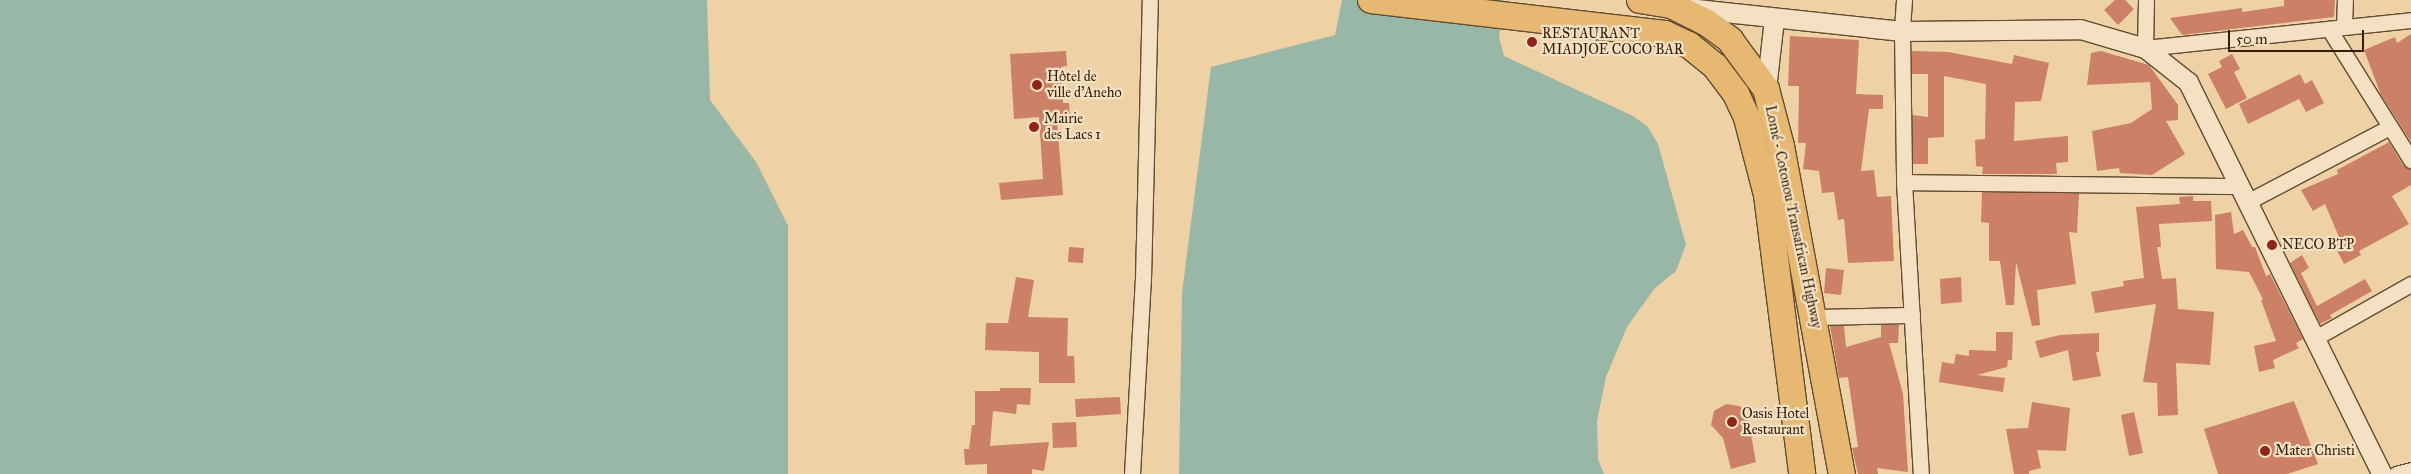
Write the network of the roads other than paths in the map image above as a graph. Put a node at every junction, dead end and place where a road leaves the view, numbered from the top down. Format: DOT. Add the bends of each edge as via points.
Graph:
graph roads {
  1 [pos="1150,0"];
  2 [pos="1372,0"];
  3 [pos="1640,0"];
  4 [pos="1904,0"];
  5 [pos="2146,0"];
  6 [pos="2345,0"];
  7 [pos="1670,5"];
  8 [pos="1774,19"];
  9 [pos="2411,20"];
  10 [pos="2337,28"];
  11 [pos="1902,31"];
  12 [pos="2145,48"];
  13 [pos="1766,89"];
  14 [pos="2390,127"];
  15 [pos="2411,160"];
  16 [pos="1904,182"];
  17 [pos="2243,194"];
  18 [pos="2411,284"];
  19 [pos="1912,315"];
  20 [pos="1814,317"];
  21 [pos="2315,338"];
  22 [pos="2411,470"];
  23 [pos="1132,474"];
  24 [pos="1802,474"];
  25 [pos="1842,474"];
  26 [pos="1921,474"];
  27 [pos="2382,474"];
  28 [pos="2396,474"];
  1 -- 23 [label="street" via="1143,279"];
  2 -- 24 [label="highway" via="1665,34 1689,45 1715,66 1736,94 1747,118 1767,195"];
  3 -- 7 [label="highway, Lomé - Cotonou Transafrican Highway"];
  4 -- 11 [label="street"];
  5 -- 12 [label="street"];
  6 -- 10 [label="street"];
  7 -- 8 [label="street"];
  7 -- 13 [label="highway, Lomé - Cotonou Transafrican Highway" via="1706,23 1730,40"];
  8 -- 11 [label="street"];
  8 -- 13 [label="street"];
  9 -- 10 [label="street"];
  10 -- 12 [label="street"];
  10 -- 14 [label="street"];
  11 -- 12 [label="street" via="2080,30"];
  11 -- 16 [label="street"];
  12 -- 17 [label="street" via="2188,82"];
  13 -- 20 [label="highway, Lomé - Cotonou Transafrican Highway" via="1781,146"];
  14 -- 15 [label="street"];
  14 -- 17 [label="street"];
  16 -- 17 [label="street"];
  16 -- 19 [label="street"];
  17 -- 21 [label="street"];
  18 -- 21 [label="street"];
  19 -- 20 [label="street"];
  19 -- 26 [label="street"];
  20 -- 25 [label="highway, Lomé - Cotonou Transafrican Highway"];
  21 -- 27 [label="street"];
  22 -- 28 [label="street"];
}
